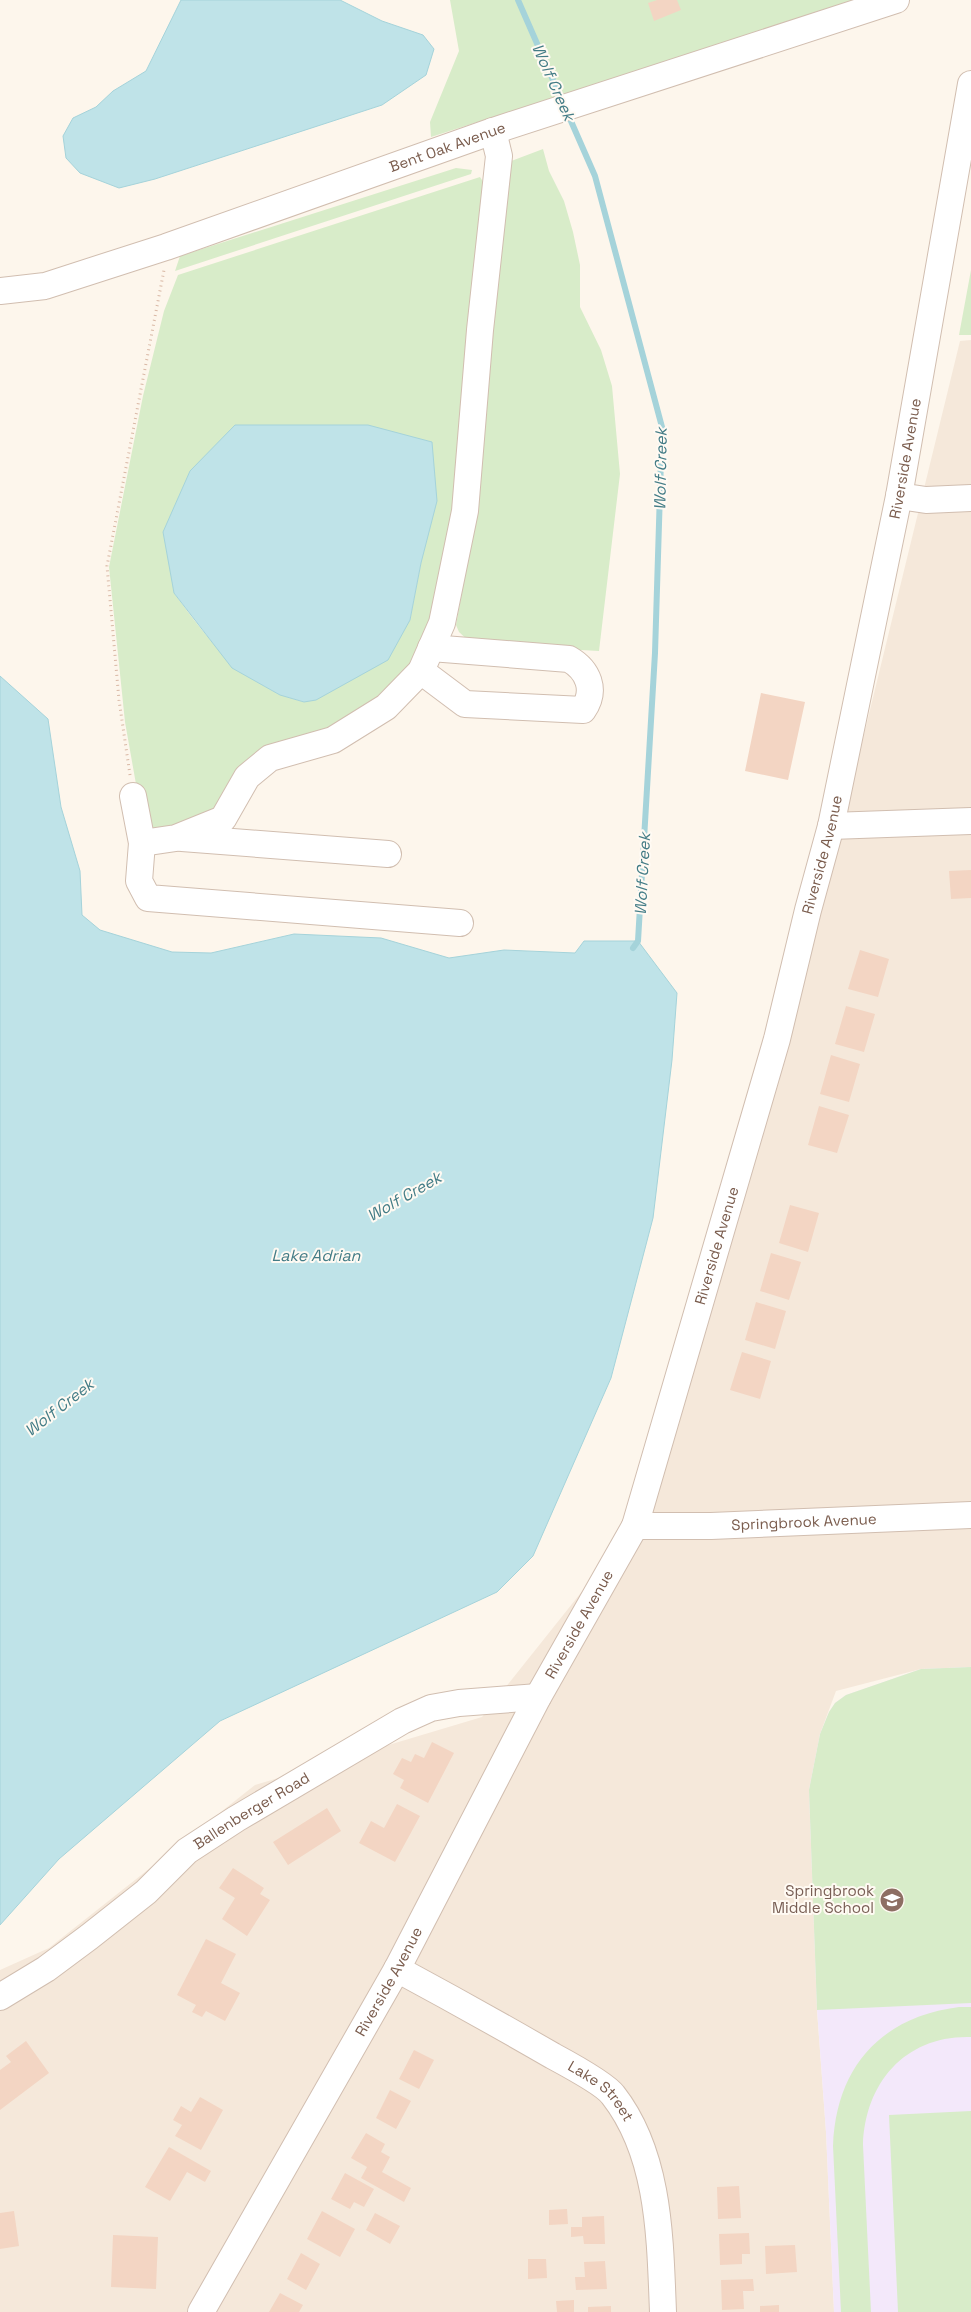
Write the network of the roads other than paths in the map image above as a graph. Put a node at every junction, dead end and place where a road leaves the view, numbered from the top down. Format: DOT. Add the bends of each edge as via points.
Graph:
graph roads {
  1 [pos="896,0"];
  2 [pos="971,84"];
  3 [pos="493,131"];
  4 [pos="961,204"];
  5 [pos="0,291"];
  6 [pos="899,496"];
  7 [pos="971,498"];
  8 [pos="426,660"];
  9 [pos="133,796"];
  10 [pos="971,822"];
  11 [pos="830,826"];
  12 [pos="176,838"];
  13 [pos="142,842"];
  14 [pos="388,854"];
  15 [pos="460,923"];
  16 [pos="971,1515"];
  17 [pos="635,1526"];
  18 [pos="538,1698"];
  19 [pos="397,1969"];
  20 [pos="0,1997"];
  21 [pos="201,2312"];
  22 [pos="663,2312"];
  1 -- 3 [label="street, Bent Oak Avenue"];
  2 -- 4 [label="street, Riverside Avenue"];
  3 -- 5 [label="street, Bent Oak Avenue" via="166,247 45,286"];
  3 -- 8 [label="street" via="499,156 465,511 442,623"];
  4 -- 6 [label="street, Riverside Avenue"];
  6 -- 7 [label="street" via="926,500"];
  6 -- 11 [label="street, Riverside Avenue"];
  8 -- 8 [label="street" via="569,659 580,665 588,676 588,703 583,710 465,704"];
  8 -- 12 [label="street" via="386,707 332,740 270,758 248,777 223,819"];
  9 -- 13 [label="street"];
  10 -- 11 [label="street"];
  11 -- 17 [label="street, Riverside Avenue" via="777,1039"];
  12 -- 13 [label="street"];
  12 -- 14 [label="street"];
  13 -- 15 [label="street" via="139,881 148,898"];
  16 -- 17 [label="street, Springbrook Avenue"];
  17 -- 18 [label="street, Riverside Avenue"];
  18 -- 19 [label="street, Riverside Avenue"];
  18 -- 20 [label="street, Ballenberger Road" via="459,1703 432,1708 402,1721 187,1851 146,1892 89,1937"];
  19 -- 21 [label="street, Riverside Avenue"];
  19 -- 22 [label="street, Lake Street" via="572,2067 612,2093 633,2129 648,2167 659,2219"];
}
